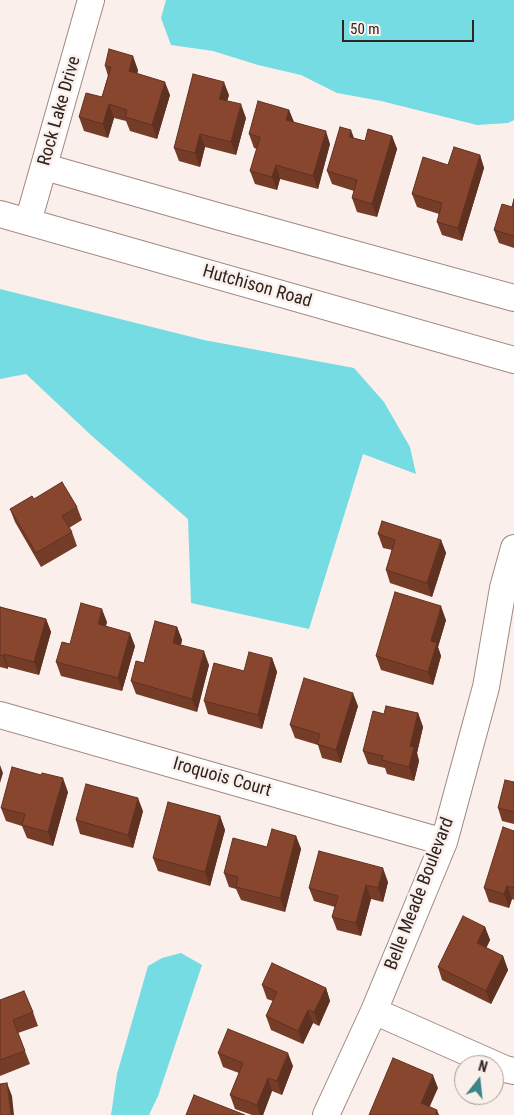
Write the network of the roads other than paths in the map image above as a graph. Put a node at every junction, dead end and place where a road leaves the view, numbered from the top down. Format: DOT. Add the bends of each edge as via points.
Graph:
graph roads {
  1 [pos="92,0"];
  2 [pos="44,167"];
  3 [pos="0,214"];
  4 [pos="28,222"];
  5 [pos="514,298"];
  6 [pos="514,360"];
  7 [pos="514,548"];
  8 [pos="0,715"];
  9 [pos="444,842"];
  10 [pos="374,1011"];
  11 [pos="514,1071"];
  12 [pos="326,1115"];
  1 -- 2 [label="street, Rock Lake Drive"];
  2 -- 4 [label="street, Rock Lake Drive"];
  2 -- 5 [label="street"];
  3 -- 4 [label="street, Hutchison Road"];
  4 -- 6 [label="street, Hutchison Road"];
  7 -- 9 [label="street, Belle Meade Boulevard" via="503,588 486,687"];
  8 -- 9 [label="street, Iroquois Court"];
  9 -- 10 [label="street, Belle Meade Boulevard"];
  10 -- 11 [label="street"];
  10 -- 12 [label="street, Belle Meade Boulevard"];
}
